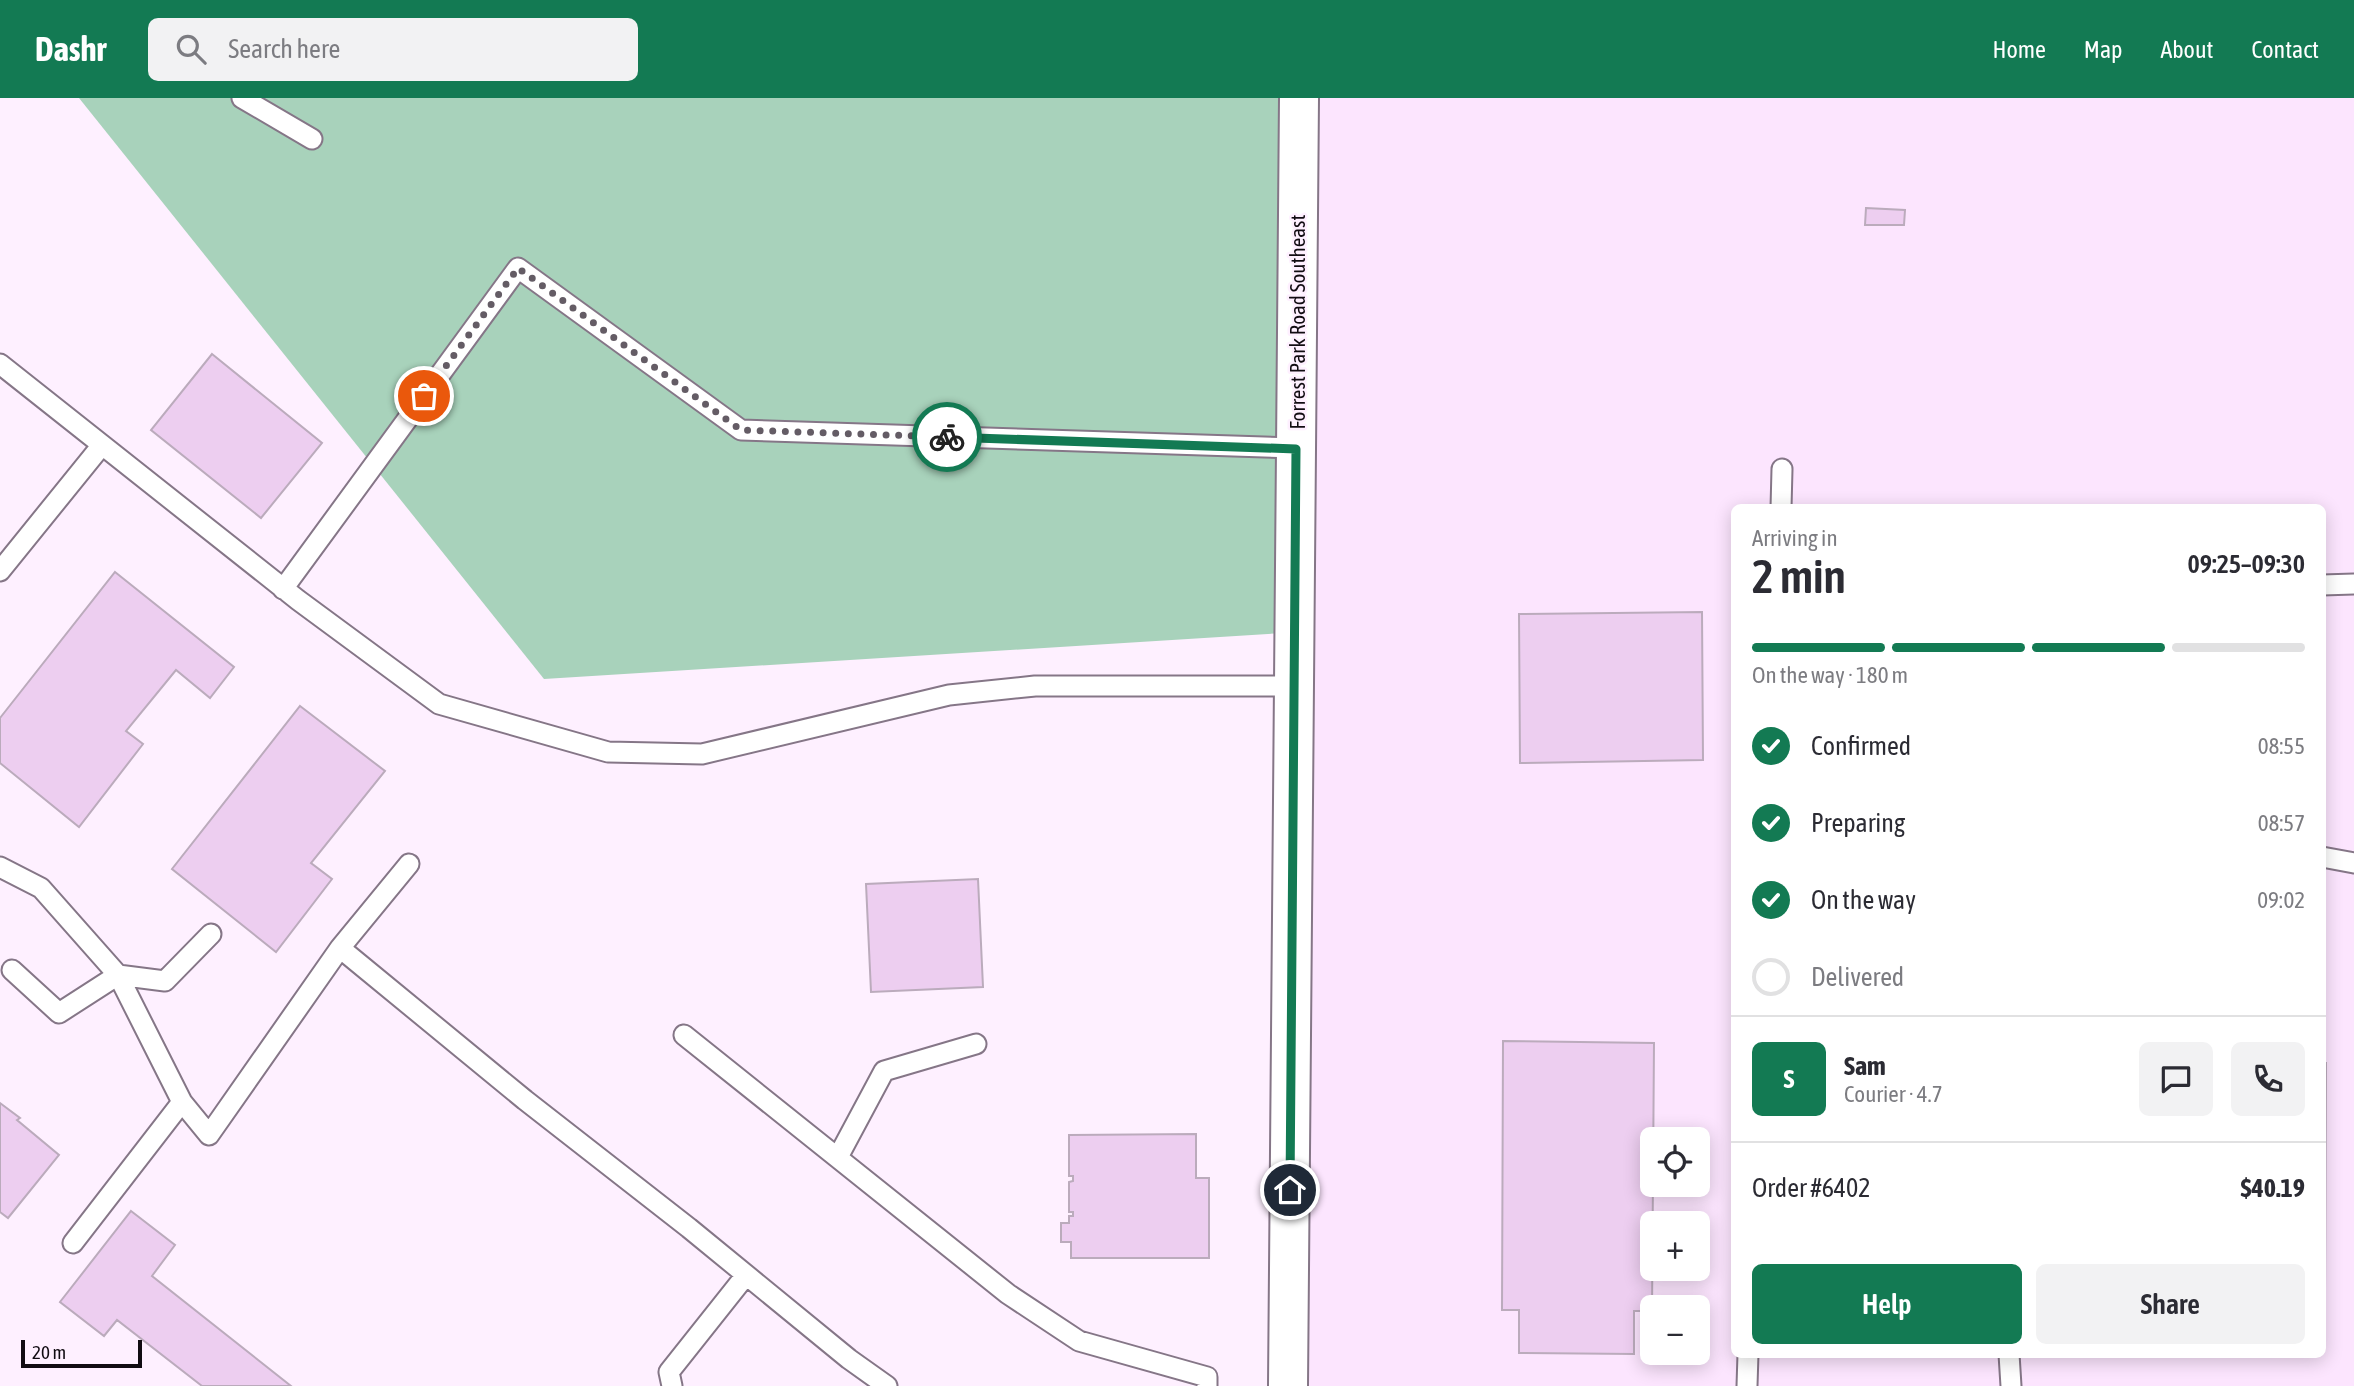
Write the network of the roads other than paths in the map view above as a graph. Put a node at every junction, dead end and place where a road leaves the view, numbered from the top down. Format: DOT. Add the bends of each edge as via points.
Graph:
graph roads {
  1 [pos="242,98"];
  2 [pos="1298,98"];
  3 [pos="312,139"];
  4 [pos="0,364"];
  5 [pos="102,445"];
  6 [pos="1296,449"];
  7 [pos="1783,469"];
  8 [pos="1781,504"];
  9 [pos="0,571"];
  10 [pos="2354,584"];
  11 [pos="2326,585"];
  12 [pos="284,589"];
  13 [pos="1294,686"];
  14 [pos="2326,858"];
  15 [pos="2354,863"];
  16 [pos="409,864"];
  17 [pos="0,867"];
  18 [pos="211,934"];
  19 [pos="340,948"];
  20 [pos="12,970"];
  21 [pos="118,975"];
  22 [pos="684,1035"];
  23 [pos="976,1044"];
  24 [pos="182,1102"];
  25 [pos="838,1157"];
  26 [pos="73,1243"];
  27 [pos="746,1275"];
  28 [pos="1748,1358"];
  29 [pos="2009,1358"];
  30 [pos="672,1386"];
  31 [pos="887,1386"];
  32 [pos="1207,1386"];
  33 [pos="1288,1386"];
  34 [pos="1746,1386"];
  35 [pos="2011,1386"];
  1 -- 3 [label="lane"];
  2 -- 6 [label="street, Forrest Park Road Southeast"];
  4 -- 5 [label="lane"];
  5 -- 9 [label="lane"];
  5 -- 12 [label="lane"];
  6 -- 12 [label="lane" via="741,430 518,268"];
  6 -- 13 [label="street, Forrest Park Road Southeast"];
  7 -- 8 [label="lane"];
  10 -- 11 [label="lane"];
  12 -- 13 [label="lane" via="439,704 608,751 702,754 949,695 1035,686"];
  13 -- 33 [label="street, Forrest Park Road Southeast"];
  14 -- 15 [label="lane"];
  16 -- 19 [label="lane"];
  17 -- 21 [label="lane" via="41,888"];
  18 -- 21 [label="lane" via="165,981"];
  19 -- 24 [label="lane" via="209,1135"];
  19 -- 27 [label="lane"];
  20 -- 21 [label="lane" via="58,1013"];
  21 -- 24 [label="lane"];
  22 -- 25 [label="lane"];
  23 -- 25 [label="lane" via="884,1071"];
  24 -- 26 [label="lane"];
  25 -- 32 [label="lane" via="1009,1294 1079,1341 1207,1377"];
  27 -- 30 [label="lane" via="669,1372"];
  27 -- 31 [label="lane"];
  28 -- 34 [label="lane"];
  29 -- 35 [label="lane"];
}
